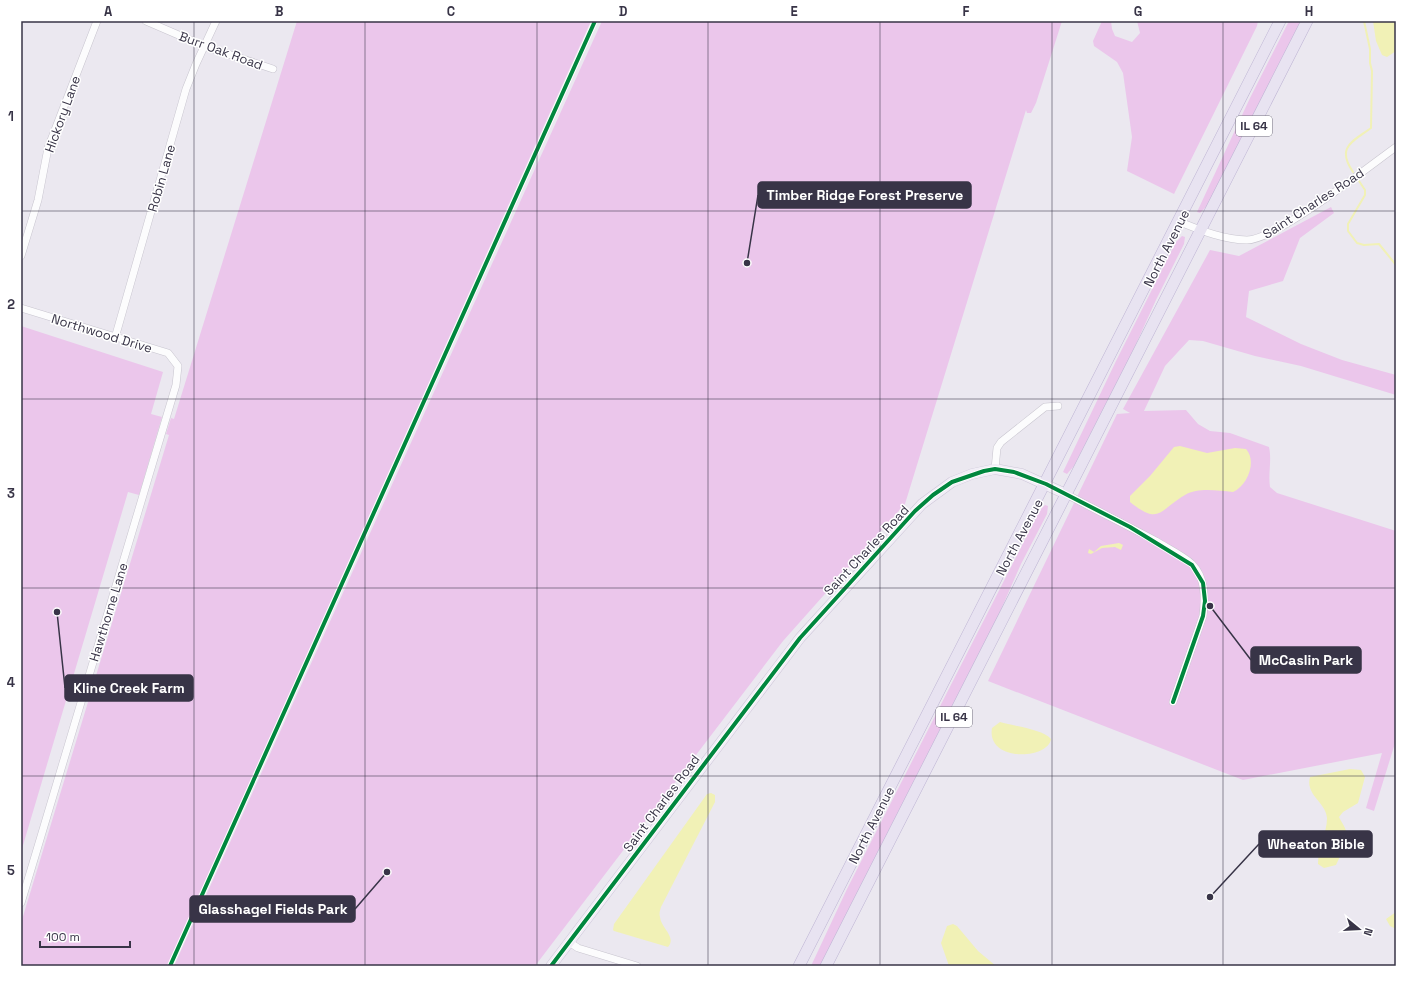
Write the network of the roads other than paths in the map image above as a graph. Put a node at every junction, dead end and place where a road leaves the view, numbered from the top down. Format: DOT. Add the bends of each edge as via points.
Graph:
graph roads {
  1 [pos="97,21"];
  2 [pos="146,21"];
  3 [pos="216,21"];
  4 [pos="1280,21"];
  5 [pos="1307,21"];
  6 [pos="204,46"];
  7 [pos="273,69"];
  8 [pos="1396,147"];
  9 [pos="1180,222"];
  10 [pos="1201,231"];
  11 [pos="21,256"];
  12 [pos="21,308"];
  13 [pos="115,338"];
  14 [pos="178,366"];
  15 [pos="1058,406"];
  16 [pos="995,470"];
  17 [pos="1046,484"];
  18 [pos="1066,494"];
  19 [pos="1173,702"];
  20 [pos="21,904"];
  21 [pos="569,942"];
  22 [pos="551,966"];
  23 [pos="636,966"];
  24 [pos="799,966"];
  25 [pos="826,966"];
  1 -- 11 [label="street, Hickory Lane" via="50,144 38,200"];
  2 -- 6 [label="street, Burr Oak Road"];
  3 -- 6 [label="street, Robin Lane"];
  4 -- 9 [label="main road, North Avenue / IL 64"];
  5 -- 10 [label="main road, North Avenue / IL 64"];
  6 -- 7 [label="street, Burr Oak Road"];
  6 -- 13 [label="street, Robin Lane" via="186,89"];
  8 -- 10 [label="street, Saint Charles Road" via="1294,219 1266,235 1248,240"];
  9 -- 10 [label="street, Saint Charles Road"];
  9 -- 17 [label="main road, North Avenue / IL 64"];
  10 -- 18 [label="main road, North Avenue / IL 64"];
  12 -- 13 [label="street, Northwood Drive"];
  13 -- 14 [label="street, Northwood Drive" via="168,353"];
  14 -- 20 [label="street, Hawthorne Lane" via="176,385"];
  15 -- 16 [label="street" via="1045,407 1000,442"];
  16 -- 17 [label="street, Saint Charles Road" via="1014,472"];
  16 -- 21 [label="street, Saint Charles Road" via="964,477 933,495 838,594 761,687"];
  17 -- 18 [label="street, Saint Charles Road"];
  17 -- 24 [label="main road, North Avenue / IL 64"];
  18 -- 19 [label="street, Saint Charles Road" via="1174,552 1192,565 1202,583 1205,601 1203,616"];
  18 -- 25 [label="main road, North Avenue / IL 64"];
  21 -- 22 [label="street, Saint Charles Road"];
  21 -- 23 [label="street" via="578,948"];
}
